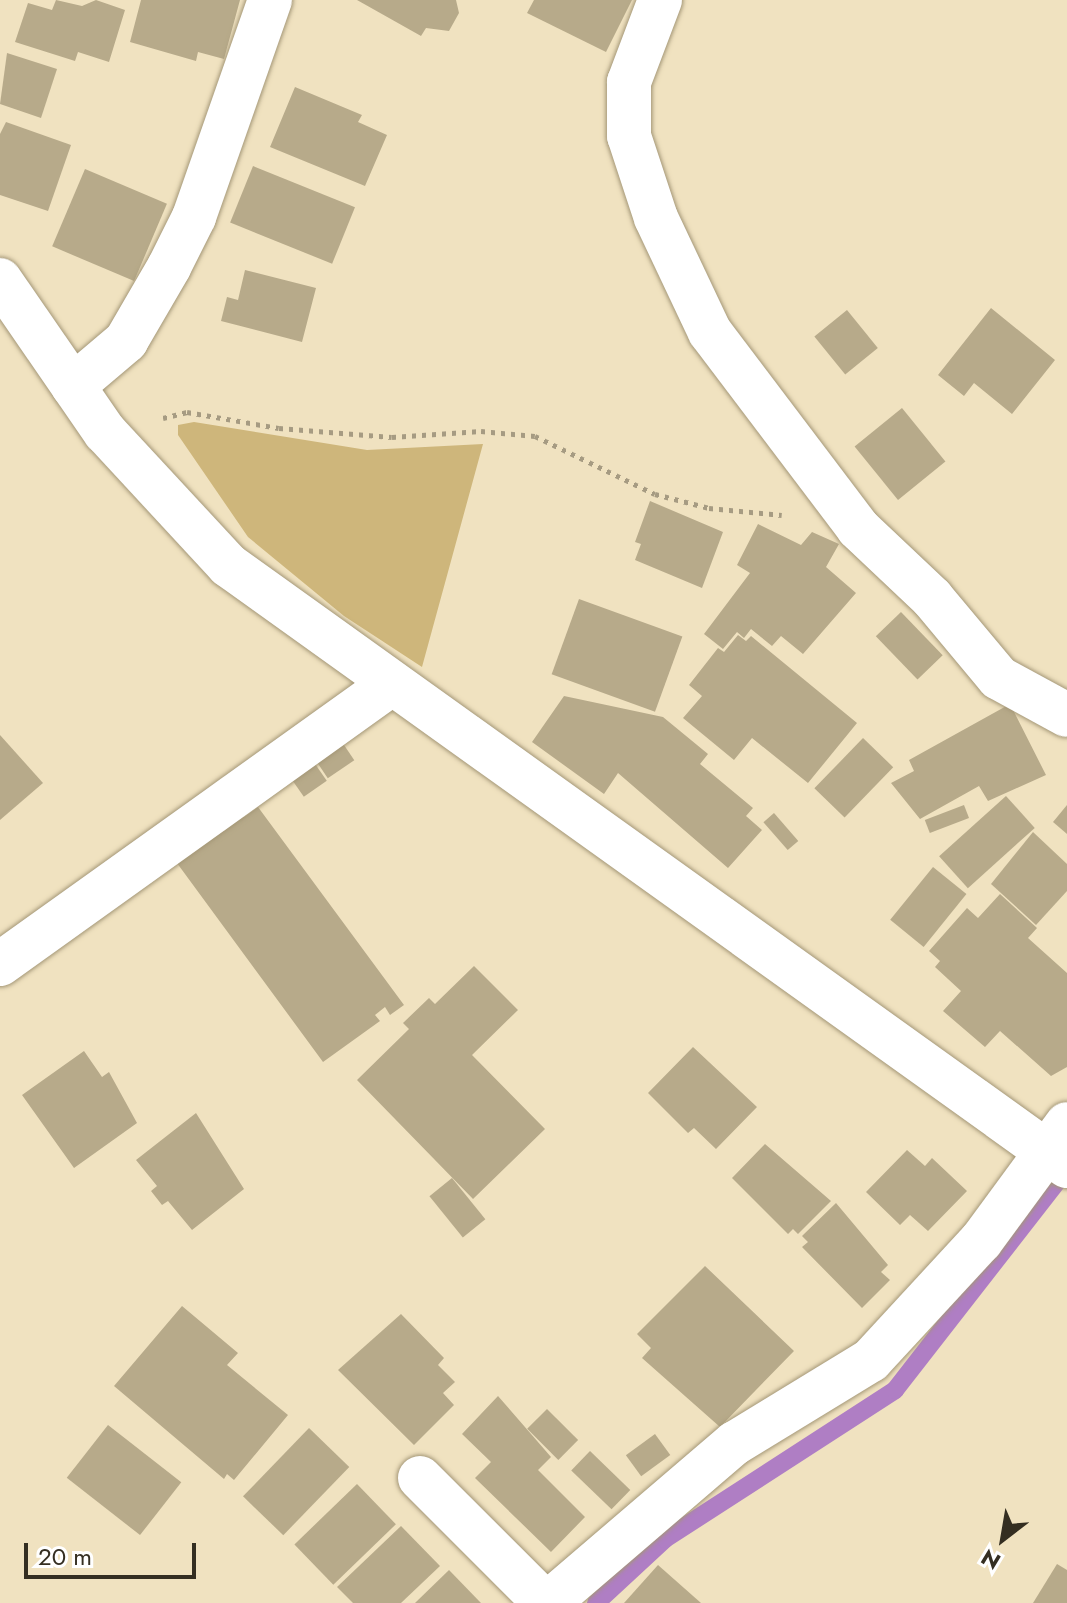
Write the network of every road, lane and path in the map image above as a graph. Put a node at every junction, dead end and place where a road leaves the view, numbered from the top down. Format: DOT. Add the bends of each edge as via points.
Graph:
graph roads {
  1 [pos="270,0"];
  2 [pos="660,0"];
  3 [pos="0,280"];
  4 [pos="73,386"];
  5 [pos="105,432"];
  6 [pos="858,528"];
  7 [pos="389,685"];
  8 [pos="1067,715"];
  9 [pos="0,964"];
  10 [pos="1058,1149"];
  11 [pos="420,1478"];
  12 [pos="546,1603"];
  1 -- 4 [label="street" via="194,217 169,267 126,341"];
  2 -- 6 [label="street" via="629,82 629,136 656,218 710,332"];
  3 -- 4 [label="street"];
  4 -- 5 [label="street"];
  5 -- 6 [label="path" via="187,412 279,428 392,437 481,431 535,436 655,494 709,508"];
  5 -- 7 [label="street" via="228,565"];
  6 -- 8 [label="street" via="932,598 999,678"];
  7 -- 9 [label="street"];
  7 -- 10 [label="street"];
  10 -- 12 [label="street" via="871,1360 735,1443"];
  11 -- 12 [label="street"];
}
